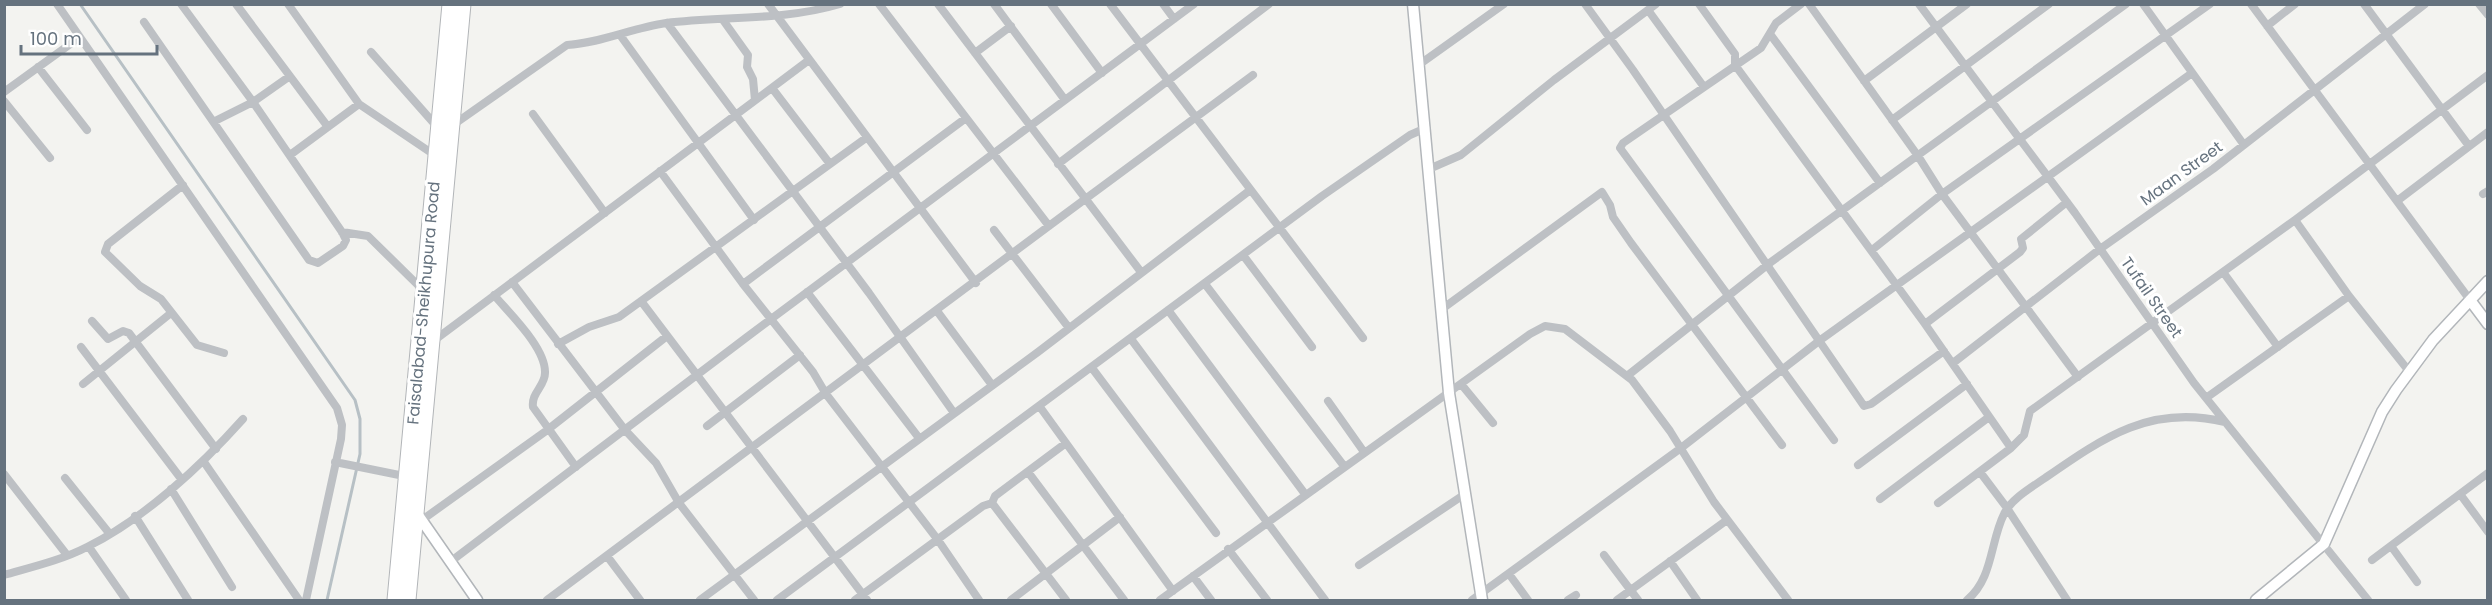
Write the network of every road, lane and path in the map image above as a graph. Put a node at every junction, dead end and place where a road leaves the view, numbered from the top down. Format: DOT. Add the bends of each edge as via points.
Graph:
graph roads {
  1 [pos="57,4"];
  2 [pos="181,4"];
  3 [pos="236,4"];
  4 [pos="288,4"];
  5 [pos="450,4"];
  6 [pos="463,4"];
  7 [pos="768,4"];
  8 [pos="840,4"];
  9 [pos="879,4"];
  10 [pos="938,4"];
  11 [pos="994,4"];
  12 [pos="1052,4"];
  13 [pos="1110,4"];
  14 [pos="1163,4"];
  15 [pos="1194,4"];
  16 [pos="1269,4"];
  17 [pos="1413,4"];
  18 [pos="1504,4"];
  19 [pos="1585,4"];
  20 [pos="1656,4"];
  21 [pos="1699,4"];
  22 [pos="1801,4"];
  23 [pos="1809,4"];
  24 [pos="1919,4"];
  25 [pos="1967,4"];
  26 [pos="2049,4"];
  27 [pos="2126,4"];
  28 [pos="2143,4"];
  29 [pos="2210,4"];
  30 [pos="2251,4"];
  31 [pos="2295,4"];
  32 [pos="2364,4"];
  33 [pos="2425,4"];
  34 [pos="2479,4"];
  35 [pos="1648,10"];
  36 [pos="2487,15"];
  37 [pos="776,16"];
  38 [pos="1174,19"];
  39 [pos="723,20"];
  40 [pos="144,22"];
  41 [pos="668,23"];
  42 [pos="2267,26"];
  43 [pos="1011,27"];
  44 [pos="1936,27"];
  45 [pos="2386,33"];
  46 [pos="1770,34"];
  47 [pos="620,35"];
  48 [pos="2165,35"];
  49 [pos="80,37"];
  50 [pos="1609,39"];
  51 [pos="1140,45"];
  52 [pos="371,52"];
  53 [pos="975,53"];
  54 [pos="809,60"];
  55 [pos="1420,64"];
  56 [pos="1735,65"];
  57 [pos="1966,66"];
  58 [pos="38,68"];
  59 [pos="1102,73"];
  60 [pos="2192,73"];
  61 [pos="1253,75"];
  62 [pos="2487,75"];
  63 [pos="290,76"];
  64 [pos="1864,81"];
  65 [pos="1168,82"];
  66 [pos="1704,87"];
  67 [pos="771,88"];
  68 [pos="2314,89"];
  69 [pos="4,92"];
  70 [pos="755,100"];
  71 [pos="1065,100"];
  72 [pos="4,101"];
  73 [pos="254,102"];
  74 [pos="1992,102"];
  75 [pos="359,104"];
  76 [pos="2441,108"];
  77 [pos="533,114"];
  78 [pos="735,116"];
  79 [pos="1664,116"];
  80 [pos="966,118"];
  81 [pos="1195,118"];
  82 [pos="1892,120"];
  83 [pos="215,121"];
  84 [pos="1029,126"];
  85 [pos="328,127"];
  86 [pos="445,128"];
  87 [pos="1426,128"];
  88 [pos="87,130"];
  89 [pos="2487,132"];
  90 [pos="866,138"];
  91 [pos="2020,139"];
  92 [pos="698,143"];
  93 [pos="2244,145"];
  94 [pos="2469,146"];
  95 [pos="993,153"];
  96 [pos="290,155"];
  97 [pos="436,156"];
  98 [pos="1918,156"];
  99 [pos="50,158"];
  100 [pos="830,164"];
  101 [pos="1058,164"];
  102 [pos="2369,164"];
  103 [pos="1429,169"];
  104 [pos="660,171"];
  105 [pos="892,172"];
  106 [pos="2049,178"];
  107 [pos="1880,183"];
  108 [pos="183,185"];
  109 [pos="1249,191"];
  110 [pos="792,192"];
  111 [pos="1942,194"];
  112 [pos="1084,198"];
  113 [pos="2397,201"];
  114 [pos="2067,202"];
  115 [pos="919,208"];
  116 [pos="1842,210"];
  117 [pos="605,213"];
  118 [pos="754,220"];
  119 [pos="2295,220"];
  120 [pos="1049,226"];
  121 [pos="818,227"];
  122 [pos="1279,229"];
  123 [pos="994,230"];
  124 [pos="342,232"];
  125 [pos="1971,233"];
  126 [pos="716,247"];
  127 [pos="2100,249"];
  128 [pos="1872,250"];
  129 [pos="1012,255"];
  130 [pos="1243,255"];
  131 [pos="846,263"];
  132 [pos="1766,266"];
  133 [pos="1998,269"];
  134 [pos="1141,272"];
  135 [pos="2223,272"];
  136 [pos="2487,280"];
  137 [pos="513,282"];
  138 [pos="976,282"];
  139 [pos="743,284"];
  140 [pos="1205,284"];
  141 [pos="1897,285"];
  142 [pos="424,291"];
  143 [pos="807,292"];
  144 [pos="494,296"];
  145 [pos="1729,296"];
  146 [pos="2349,296"];
  147 [pos="2470,300"];
  148 [pos="641,302"];
  149 [pos="2026,306"];
  150 [pos="1442,309"];
  151 [pos="1168,310"];
  152 [pos="937,311"];
  153 [pos="171,313"];
  154 [pos="771,319"];
  155 [pos="92,321"];
  156 [pos="2152,323"];
  157 [pos="1925,324"];
  158 [pos="2487,324"];
  159 [pos="1692,326"];
  160 [pos="1069,328"];
  161 [pos="667,336"];
  162 [pos="901,338"];
  163 [pos="1363,338"];
  164 [pos="1131,339"];
  165 [pos="135,341"];
  166 [pos="1819,341"];
  167 [pos="432,342"];
  168 [pos="558,344"];
  169 [pos="2278,346"];
  170 [pos="81,347"];
  171 [pos="1312,347"];
  172 [pos="1944,351"];
  173 [pos="224,353"];
  174 [pos="800,355"];
  175 [pos="1953,363"];
  176 [pos="864,366"];
  177 [pos="1092,368"];
  178 [pos="1783,369"];
  179 [pos="2408,370"];
  180 [pos="100,371"];
  181 [pos="697,374"];
  182 [pos="1627,376"];
  183 [pos="2078,377"];
  184 [pos="83,384"];
  185 [pos="1461,384"];
  186 [pos="1967,384"];
  187 [pos="992,385"];
  188 [pos="596,393"];
  189 [pos="1449,393"];
  190 [pos="826,394"];
  191 [pos="1746,398"];
  192 [pos="2206,398"];
  193 [pos="1328,401"];
  194 [pos="1040,407"];
  195 [pos="725,410"];
  196 [pos="954,413"];
  197 [pos="1989,417"];
  198 [pos="243,419"];
  199 [pos="1493,423"];
  200 [pos="2226,423"];
  201 [pos="706,426"];
  202 [pos="548,430"];
  203 [pos="625,430"];
  204 [pos="920,438"];
  205 [pos="1834,440"];
  206 [pos="1066,443"];
  207 [pos="1782,445"];
  208 [pos="754,448"];
  209 [pos="1681,448"];
  210 [pos="2011,448"];
  211 [pos="216,449"];
  212 [pos="1364,452"];
  213 [pos="204,462"];
  214 [pos="335,462"];
  215 [pos="1858,465"];
  216 [pos="881,466"];
  217 [pos="1344,466"];
  218 [pos="576,467"];
  219 [pos="1028,472"];
  220 [pos="1980,472"];
  221 [pos="4,474"];
  222 [pos="2487,474"];
  223 [pos="66,478"];
  224 [pos="412,478"];
  225 [pos="182,480"];
  226 [pos="171,489"];
  227 [pos="1305,494"];
  228 [pos="1465,494"];
  229 [pos="2460,494"];
  230 [pos="1880,499"];
  231 [pos="679,503"];
  232 [pos="910,503"];
  233 [pos="992,503"];
  234 [pos="1938,503"];
  235 [pos="2007,508"];
  236 [pos="135,516"];
  237 [pos="419,516"];
  238 [pos="1120,518"];
  239 [pos="1727,520"];
  240 [pos="807,521"];
  241 [pos="1266,522"];
  242 [pos="2487,532"];
  243 [pos="109,533"];
  244 [pos="1216,533"];
  245 [pos="938,540"];
  246 [pos="2324,544"];
  247 [pos="1082,546"];
  248 [pos="2391,546"];
  249 [pos="89,547"];
  250 [pos="1228,549"];
  251 [pos="67,555"];
  252 [pos="1604,555"];
  253 [pos="607,556"];
  254 [pos="835,557"];
  255 [pos="2372,560"];
  256 [pos="1670,561"];
  257 [pos="450,562"];
  258 [pos="1359,565"];
  259 [pos="735,574"];
  260 [pos="1046,574"];
  261 [pos="1509,574"];
  262 [pos="4,575"];
  263 [pos="1193,576"];
  264 [pos="2417,582"];
  265 [pos="232,588"];
  266 [pos="1173,591"];
  267 [pos="1630,591"];
  268 [pos="1478,598"];
  269 [pos="862,599"];
  270 [pos="126,600"];
  271 [pos="188,600"];
  272 [pos="299,600"];
  273 [pos="306,600"];
  274 [pos="395,600"];
  275 [pos="408,600"];
  276 [pos="477,600"];
  277 [pos="547,600"];
  278 [pos="640,600"];
  279 [pos="700,600"];
  280 [pos="754,600"];
  281 [pos="777,600"];
  282 [pos="979,600"];
  283 [pos="1011,600"];
  284 [pos="1066,600"];
  285 [pos="1124,600"];
  286 [pos="1160,600"];
  287 [pos="1211,600"];
  288 [pos="1267,600"];
  289 [pos="1325,600"];
  290 [pos="1528,600"];
  291 [pos="1617,600"];
  292 [pos="1638,600"];
  293 [pos="1697,600"];
  294 [pos="1785,600"];
  295 [pos="1967,600"];
  296 [pos="2067,600"];
  297 [pos="2256,600"];
  298 [pos="2368,600"];
  1 -- 49 [label="street"];
  2 -- 73 [label="street"];
  3 -- 63 [label="street"];
  4 -- 75 [label="street"];
  5 -- 86 [label="highway, Faisalabad-Sheikhupura Road"];
  6 -- 86 [label="highway, Faisalabad-Sheikhupura Road"];
  7 -- 37 [label="street"];
  8 -- 37 [label="street"];
  9 -- 80 [label="street"];
  10 -- 53 [label="street"];
  11 -- 43 [label="street"];
  12 -- 59 [label="street"];
  13 -- 51 [label="street"];
  14 -- 38 [label="street"];
  15 -- 38 [label="street"];
  16 -- 65 [label="street"];
  17 -- 55 [label="main road"];
  18 -- 55 [label="street"];
  19 -- 50 [label="street"];
  20 -- 35 [label="street"];
  21 -- 56 [label="street" via="1735,54"];
  22 -- 46 [label="street" via="1776,23"];
  23 -- 64 [label="street"];
  24 -- 44 [label="street, Tufail Street"];
  25 -- 44 [label="street"];
  26 -- 57 [label="street"];
  27 -- 74 [label="street"];
  28 -- 48 [label="street"];
  29 -- 48 [label="street"];
  30 -- 42 [label="street"];
  31 -- 42 [label="street"];
  32 -- 45 [label="street"];
  33 -- 45 [label="street, Maan Street"];
  34 -- 36 [label="street"];
  35 -- 50 [label="street"];
  35 -- 66 [label="street"];
  37 -- 39 [label="street"];
  37 -- 54 [label="street"];
  38 -- 51 [label="street"];
  39 -- 41 [label="street"];
  39 -- 70 [label="street" via="748,55"];
  40 -- 83 [label="street"];
  41 -- 47 [label="street"];
  41 -- 78 [label="street"];
  42 -- 68 [label="street"];
  43 -- 53 [label="street"];
  43 -- 71 [label="street"];
  44 -- 57 [label="street, Tufail Street"];
  44 -- 64 [label="street"];
  45 -- 68 [label="street, Maan Street"];
  45 -- 76 [label="street"];
  46 -- 56 [label="street" via="1761,48"];
  46 -- 107 [label="street"];
  47 -- 86 [label="street" via="564,46"];
  47 -- 92 [label="street"];
  48 -- 60 [label="street"];
  48 -- 91 [label="street"];
  49 -- 58 [label="street"];
  49 -- 108 [label="street"];
  50 -- 79 [label="street"];
  50 -- 103 [label="street" via="1466,151"];
  51 -- 59 [label="street"];
  51 -- 65 [label="street"];
  52 -- 86 [label="street"];
  53 -- 84 [label="street"];
  54 -- 67 [label="street"];
  54 -- 90 [label="street"];
  55 -- 87 [label="main road"];
  56 -- 66 [label="street"];
  56 -- 116 [label="street"];
  57 -- 74 [label="street, Tufail Street"];
  57 -- 82 [label="street"];
  58 -- 69 [label="street"];
  58 -- 88 [label="street"];
  59 -- 71 [label="street"];
  60 -- 93 [label="street"];
  60 -- 106 [label="street"];
  61 -- 81 [label="street"];
  62 -- 76 [label="street"];
  63 -- 73 [label="street"];
  63 -- 85 [label="street"];
  64 -- 82 [label="street"];
  65 -- 81 [label="street"];
  65 -- 101 [label="street"];
  66 -- 79 [label="street"];
  67 -- 70 [label="street"];
  67 -- 100 [label="street"];
  68 -- 93 [label="street, Maan Street"];
  68 -- 102 [label="street"];
  70 -- 78 [label="street"];
  71 -- 84 [label="street"];
  72 -- 99 [label="street"];
  73 -- 83 [label="street"];
  73 -- 96 [label="street"];
  74 -- 91 [label="street, Tufail Street"];
  74 -- 98 [label="street"];
  75 -- 85 [label="street"];
  75 -- 97 [label="street"];
  76 -- 94 [label="street"];
  76 -- 102 [label="street"];
  77 -- 117 [label="street"];
  78 -- 92 [label="street"];
  78 -- 110 [label="street"];
  79 -- 132 [label="street"];
  79 -- 145 [label="street" via="1620,148"];
  80 -- 95 [label="street"];
  80 -- 105 [label="street"];
  81 -- 109 [label="street"];
  81 -- 112 [label="street"];
  82 -- 98 [label="street"];
  83 -- 124 [label="street" via="309,260 318,262 343,246 346,240"];
  84 -- 95 [label="street"];
  84 -- 101 [label="street"];
  85 -- 96 [label="street"];
  86 -- 97 [label="highway, Faisalabad-Sheikhupura Road"];
  86 -- 167 [label="highway, Faisalabad-Sheikhupura Road"];
  87 -- 103 [label="main road"];
  87 -- 122 [label="street" via="1410,135"];
  89 -- 94 [label="street"];
  90 -- 100 [label="street"];
  90 -- 105 [label="street"];
  91 -- 106 [label="street, Tufail Street"];
  91 -- 111 [label="street"];
  92 -- 104 [label="street"];
  92 -- 118 [label="street"];
  93 -- 127 [label="street, Maan Street"];
  94 -- 113 [label="street"];
  95 -- 115 [label="street"];
  95 -- 120 [label="street"];
  96 -- 124 [label="street"];
  97 -- 142 [label="highway, Faisalabad-Sheikhupura Road"];
  98 -- 107 [label="street"];
  98 -- 111 [label="street"];
  100 -- 110 [label="street"];
  101 -- 112 [label="street"];
  102 -- 113 [label="street"];
  102 -- 119 [label="street"];
  103 -- 150 [label="main road"];
  104 -- 117 [label="street"];
  104 -- 126 [label="street"];
  105 -- 115 [label="street"];
  105 -- 121 [label="street"];
  106 -- 114 [label="street, Tufail Street"];
  106 -- 125 [label="street"];
  107 -- 116 [label="street"];
  108 -- 153 [label="street" via="105,249 106,255 161,299"];
  108 -- 214 [label="street" via="337,408 342,432"];
  109 -- 122 [label="street"];
  109 -- 134 [label="street"];
  110 -- 118 [label="street"];
  110 -- 121 [label="street"];
  111 -- 125 [label="street"];
  111 -- 128 [label="street"];
  112 -- 120 [label="street"];
  112 -- 134 [label="street"];
  113 -- 147 [label="street"];
  114 -- 127 [label="street, Tufail Street"];
  114 -- 133 [label="street" via="2021,238 2022,250"];
  115 -- 131 [label="street"];
  115 -- 138 [label="street"];
  116 -- 128 [label="street"];
  116 -- 132 [label="street"];
  117 -- 137 [label="street"];
  118 -- 126 [label="street"];
  119 -- 135 [label="street"];
  119 -- 146 [label="street"];
  120 -- 129 [label="street"];
  121 -- 131 [label="street"];
  121 -- 139 [label="street"];
  122 -- 130 [label="street"];
  122 -- 163 [label="street"];
  123 -- 129 [label="street"];
  124 -- 142 [label="street" via="368,236"];
  125 -- 133 [label="street"];
  125 -- 141 [label="street"];
  126 -- 139 [label="street"];
  126 -- 148 [label="street"];
  127 -- 149 [label="street, Maan Street"];
  127 -- 156 [label="street, Tufail Street"];
  128 -- 141 [label="street"];
  129 -- 138 [label="street"];
  129 -- 160 [label="street"];
  130 -- 140 [label="street"];
  130 -- 171 [label="street"];
  131 -- 143 [label="street"];
  131 -- 162 [label="street"];
  132 -- 145 [label="street"];
  132 -- 166 [label="street"];
  133 -- 149 [label="street"];
  133 -- 157 [label="street"];
  134 -- 160 [label="street"];
  135 -- 156 [label="street"];
  135 -- 169 [label="street"];
  136 -- 147 [label="main road"];
  137 -- 144 [label="street"];
  137 -- 168 [label="street"];
  138 -- 152 [label="street"];
  139 -- 154 [label="street"];
  140 -- 151 [label="street"];
  140 -- 217 [label="street"];
  141 -- 157 [label="street"];
  141 -- 166 [label="street"];
  142 -- 224 [label="highway, Faisalabad-Sheikhupura Road"];
  143 -- 154 [label="street"];
  143 -- 176 [label="street"];
  144 -- 167 [label="street"];
  144 -- 202 [label="street" via="536,346 543,362 544,379 532,402"];
  145 -- 159 [label="street"];
  145 -- 178 [label="street"];
  146 -- 169 [label="street"];
  146 -- 179 [label="street"];
  147 -- 158 [label="main road"];
  147 -- 179 [label="main road"];
  148 -- 161 [label="street"];
  148 -- 168 [label="street" via="614,320 590,327"];
  149 -- 175 [label="street, Maan Street"];
  149 -- 183 [label="street"];
  150 -- 159 [label="street" via="1602,192 1613,216"];
  150 -- 189 [label="main road"];
  151 -- 164 [label="street"];
  151 -- 227 [label="street"];
  152 -- 162 [label="street"];
  152 -- 187 [label="street"];
  153 -- 165 [label="street"];
  153 -- 173 [label="street" via="197,345"];
  154 -- 174 [label="street"];
  154 -- 181 [label="street"];
  155 -- 165 [label="street" via="107,338 124,330"];
  156 -- 183 [label="street"];
  156 -- 192 [label="street, Tufail Street"];
  157 -- 172 [label="street"];
  159 -- 182 [label="street"];
  159 -- 191 [label="street"];
  160 -- 187 [label="street"];
  161 -- 181 [label="street"];
  161 -- 188 [label="street"];
  162 -- 176 [label="street"];
  162 -- 196 [label="street"];
  164 -- 177 [label="street"];
  164 -- 241 [label="street"];
  165 -- 180 [label="street"];
  165 -- 211 [label="street"];
  166 -- 172 [label="street" via="1866,407"];
  166 -- 178 [label="street"];
  167 -- 224 [label="highway, Faisalabad-Sheikhupura Road"];
  168 -- 188 [label="street"];
  169 -- 192 [label="street"];
  170 -- 180 [label="street"];
  172 -- 175 [label="street"];
  174 -- 190 [label="street"];
  174 -- 195 [label="street"];
  175 -- 186 [label="street"];
  176 -- 190 [label="street"];
  176 -- 204 [label="street"];
  177 -- 194 [label="street"];
  177 -- 244 [label="street"];
  178 -- 191 [label="street"];
  178 -- 205 [label="street"];
  179 -- 246 [label="main road" via="2382,412"];
  180 -- 184 [label="street"];
  180 -- 225 [label="street"];
  181 -- 195 [label="street"];
  181 -- 203 [label="street"];
  182 -- 185 [label="street" via="1565,330 1552,326 1530,334"];
  182 -- 209 [label="street"];
  183 -- 210 [label="street" via="2030,411 2024,435"];
  185 -- 189 [label="street"];
  185 -- 199 [label="street"];
  186 -- 197 [label="street"];
  186 -- 215 [label="street"];
  187 -- 196 [label="street"];
  188 -- 202 [label="street"];
  188 -- 203 [label="street"];
  189 -- 212 [label="street"];
  189 -- 228 [label="main road"];
  190 -- 208 [label="street"];
  190 -- 216 [label="street"];
  191 -- 207 [label="street"];
  191 -- 209 [label="street"];
  192 -- 200 [label="street, Tufail Street"];
  193 -- 212 [label="street"];
  194 -- 206 [label="street"];
  194 -- 232 [label="street"];
  195 -- 201 [label="street"];
  195 -- 208 [label="street"];
  196 -- 204 [label="street"];
  197 -- 210 [label="street"];
  197 -- 230 [label="street"];
  198 -- 211 [label="street"];
  200 -- 235 [label="street" via="2178,417 2134,424 2077,456"];
  200 -- 246 [label="street, Tufail Street"];
  202 -- 218 [label="street"];
  202 -- 237 [label="street"];
  203 -- 218 [label="street"];
  203 -- 231 [label="street" via="656,463"];
  204 -- 216 [label="street"];
  206 -- 219 [label="street"];
  206 -- 238 [label="street"];
  208 -- 231 [label="street"];
  208 -- 240 [label="street"];
  209 -- 239 [label="street"];
  209 -- 261 [label="street"];
  210 -- 220 [label="street"];
  211 -- 213 [label="street"];
  212 -- 217 [label="street"];
  213 -- 225 [label="street"];
  213 -- 272 [label="street"];
  214 -- 224 [label="street"];
  214 -- 273 [label="street"];
  216 -- 232 [label="street"];
  216 -- 240 [label="street"];
  217 -- 227 [label="street"];
  218 -- 257 [label="street"];
  219 -- 233 [label="street" via="995,496"];
  219 -- 247 [label="street"];
  220 -- 234 [label="street"];
  220 -- 235 [label="street"];
  221 -- 251 [label="street"];
  222 -- 229 [label="street"];
  223 -- 243 [label="street"];
  224 -- 237 [label="highway, Faisalabad-Sheikhupura Road"];
  224 -- 274 [label="highway, Faisalabad-Sheikhupura Road"];
  225 -- 226 [label="street"];
  226 -- 236 [label="street"];
  226 -- 265 [label="street"];
  227 -- 241 [label="street"];
  228 -- 258 [label="street"];
  228 -- 268 [label="main road"];
  229 -- 242 [label="street"];
  229 -- 248 [label="street"];
  231 -- 253 [label="street"];
  231 -- 259 [label="street"];
  232 -- 245 [label="street"];
  232 -- 254 [label="street"];
  233 -- 245 [label="street"];
  233 -- 260 [label="street"];
  235 -- 295 [label="street" via="1980,594"];
  235 -- 296 [label="street"];
  236 -- 243 [label="street"];
  236 -- 271 [label="street"];
  237 -- 257 [label="main road"];
  237 -- 275 [label="highway, Faisalabad-Sheikhupura Road"];
  238 -- 247 [label="street"];
  238 -- 266 [label="street"];
  239 -- 256 [label="street"];
  239 -- 294 [label="street"];
  240 -- 254 [label="street"];
  240 -- 259 [label="street"];
  241 -- 250 [label="street"];
  241 -- 289 [label="street"];
  243 -- 249 [label="street"];
  245 -- 269 [label="street"];
  245 -- 282 [label="street"];
  246 -- 297 [label="main road"];
  246 -- 298 [label="street, Tufail Street"];
  247 -- 260 [label="street"];
  247 -- 285 [label="street"];
  248 -- 255 [label="street"];
  248 -- 264 [label="street"];
  249 -- 251 [label="street"];
  249 -- 270 [label="street"];
  250 -- 263 [label="street"];
  250 -- 288 [label="street"];
  251 -- 262 [label="street"];
  252 -- 267 [label="street"];
  253 -- 277 [label="street"];
  253 -- 278 [label="street"];
  254 -- 269 [label="street"];
  254 -- 281 [label="street"];
  256 -- 267 [label="street"];
  256 -- 293 [label="street"];
  257 -- 276 [label="main road"];
  259 -- 279 [label="street"];
  259 -- 280 [label="street"];
  260 -- 283 [label="street"];
  260 -- 284 [label="street"];
  261 -- 268 [label="street"];
  261 -- 290 [label="street"];
  263 -- 266 [label="street"];
  263 -- 287 [label="street"];
  266 -- 286 [label="street"];
  267 -- 291 [label="street"];
  267 -- 292 [label="street"];
}
